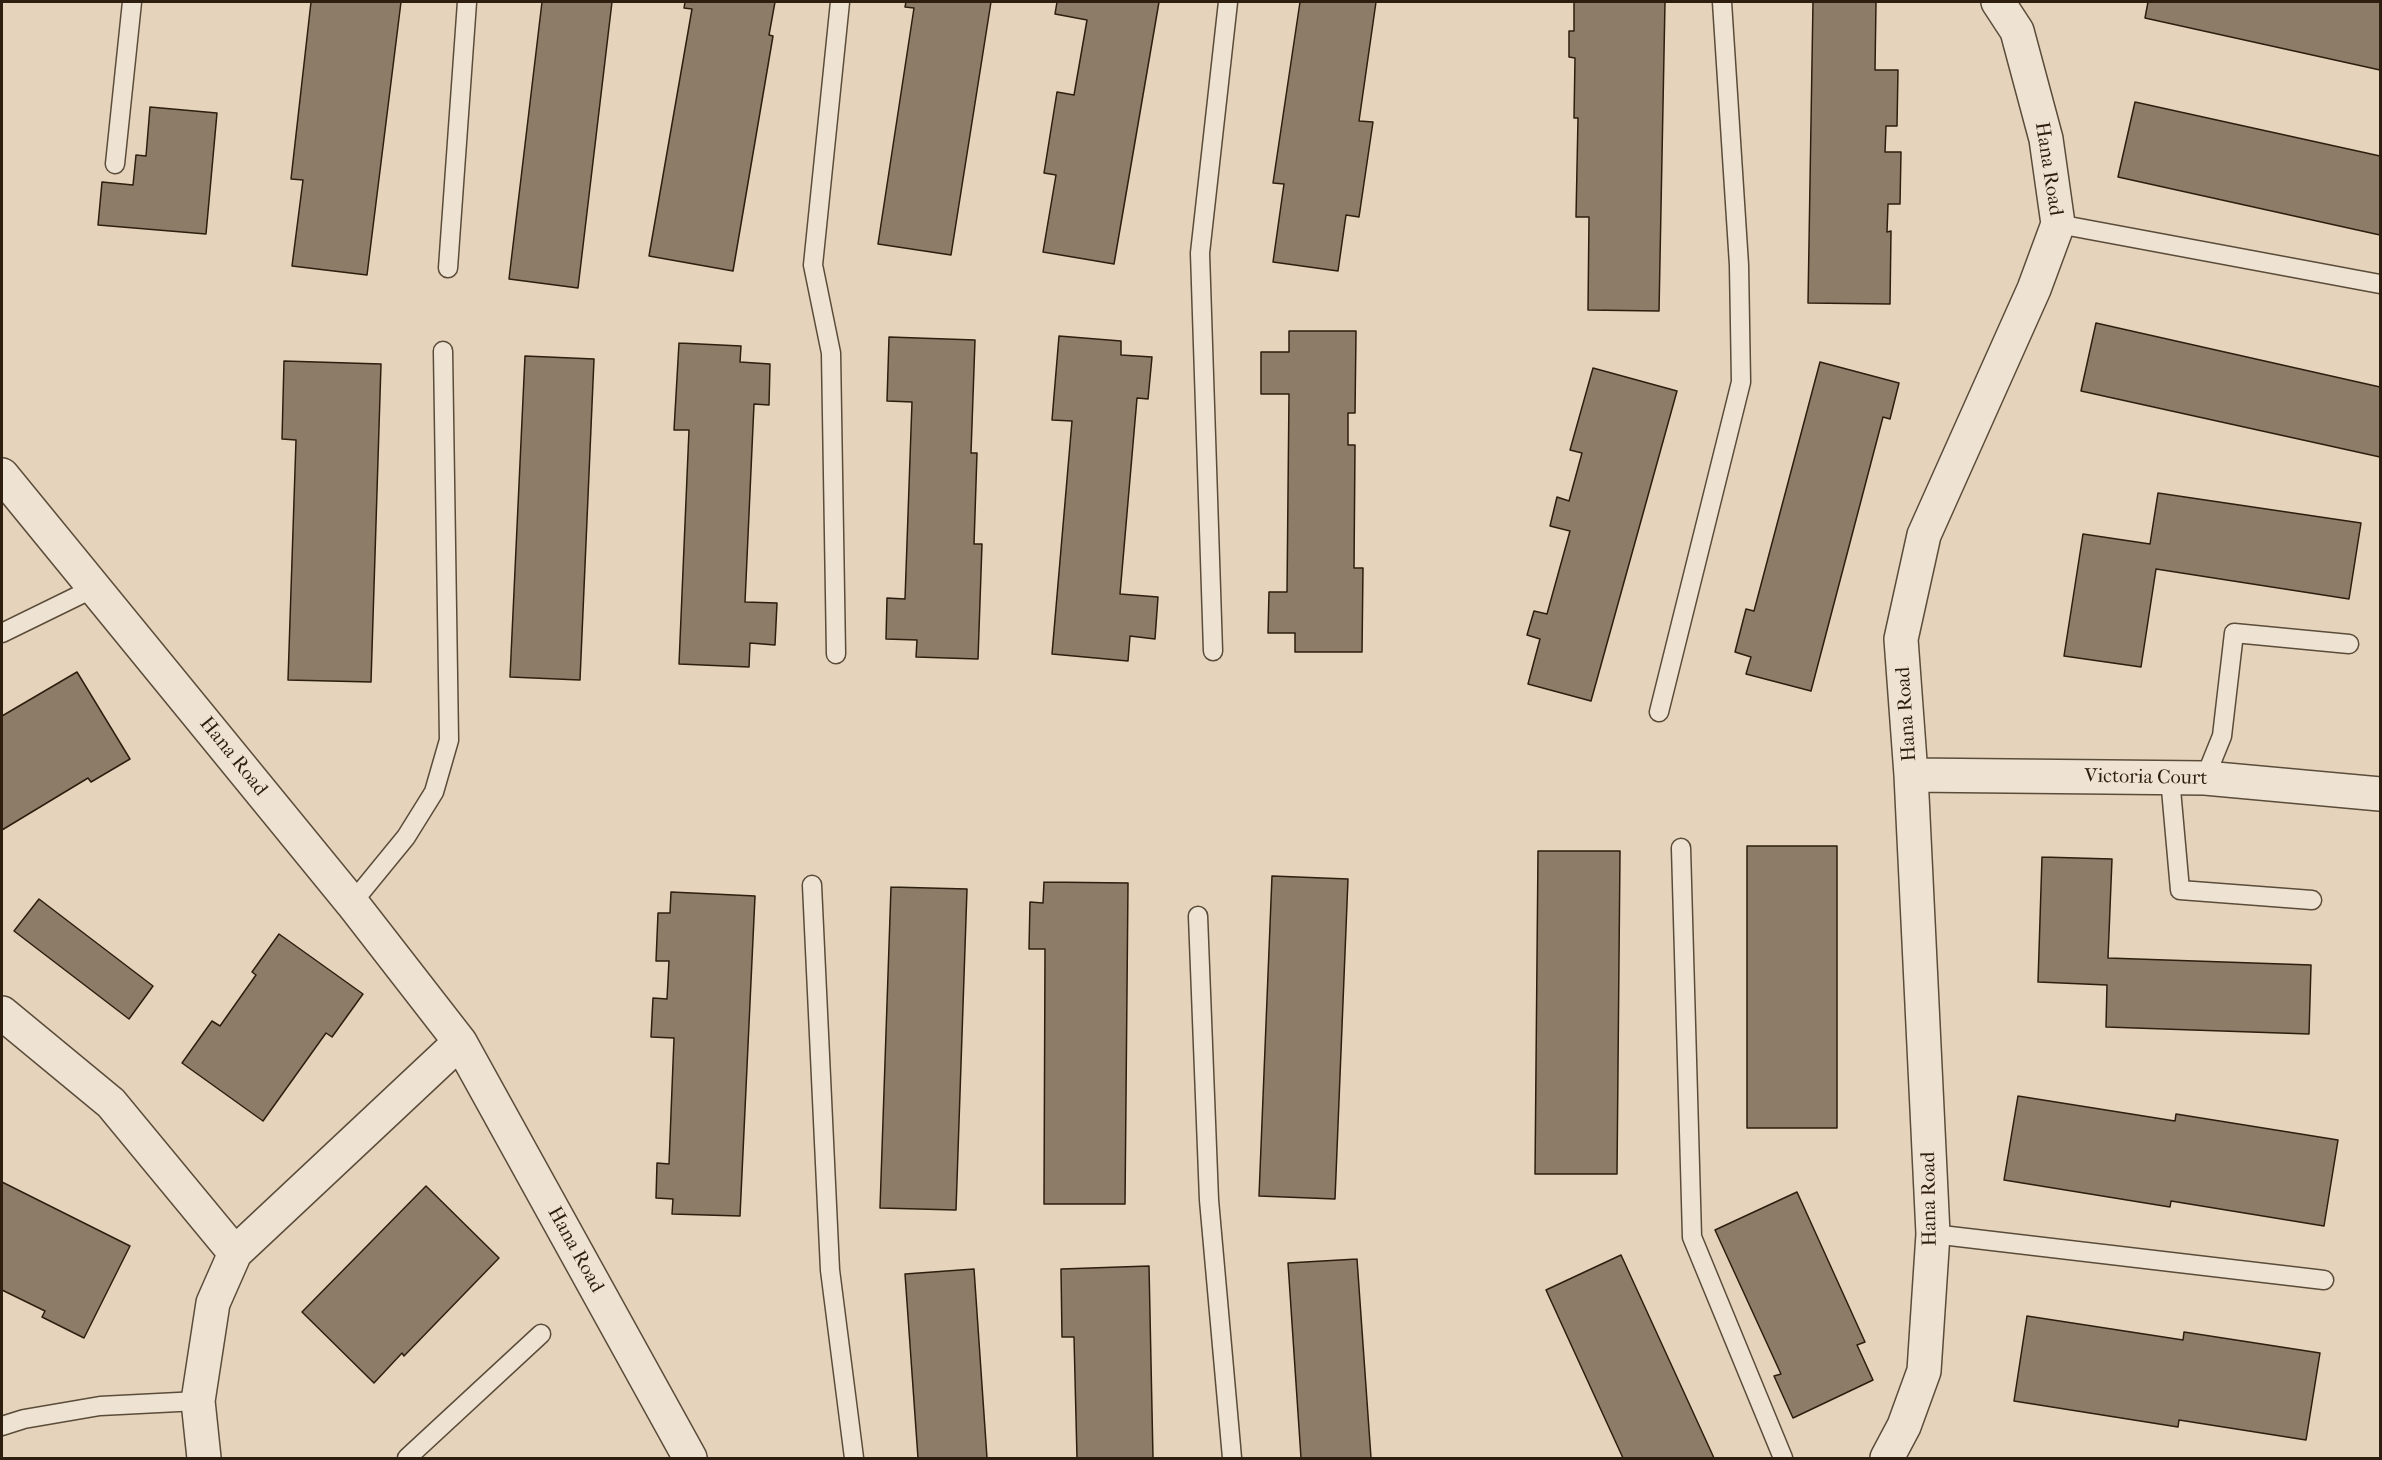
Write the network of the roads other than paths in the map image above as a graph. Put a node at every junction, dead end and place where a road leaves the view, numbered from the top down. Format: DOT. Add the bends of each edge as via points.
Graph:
graph roads {
  1 [pos="132,2"];
  2 [pos="467,2"];
  3 [pos="840,2"];
  4 [pos="1228,2"];
  5 [pos="1722,2"];
  6 [pos="1998,2"];
  7 [pos="115,164"];
  8 [pos="2058,224"];
  9 [pos="448,268"];
  10 [pos="2380,284"];
  11 [pos="443,351"];
  12 [pos="2,475"];
  13 [pos="94,588"];
  14 [pos="2,633"];
  15 [pos="2349,644"];
  16 [pos="1213,651"];
  17 [pos="836,654"];
  18 [pos="1659,712"];
  19 [pos="1911,775"];
  20 [pos="2170,778"];
  21 [pos="2205,778"];
  22 [pos="2380,794"];
  23 [pos="1681,848"];
  24 [pos="812,885"];
  25 [pos="2313,900"];
  26 [pos="351,903"];
  27 [pos="1197,916"];
  28 [pos="2,1013"];
  29 [pos="460,1042"];
  30 [pos="1932,1234"];
  31 [pos="235,1253"];
  32 [pos="2324,1280"];
  33 [pos="541,1334"];
  34 [pos="198,1401"];
  35 [pos="2,1426"];
  36 [pos="204,1458"];
  37 [pos="407,1458"];
  38 [pos="690,1458"];
  39 [pos="855,1458"];
  40 [pos="1232,1458"];
  41 [pos="1784,1458"];
  42 [pos="1887,1458"];
  1 -- 7 [label="lane"];
  2 -- 9 [label="lane"];
  3 -- 17 [label="lane" via="813,265 831,353"];
  4 -- 16 [label="lane" via="1200,253"];
  5 -- 18 [label="lane" via="1739,265 1742,382"];
  6 -- 8 [label="street, Hana Road" via="2017,31 2043,129"];
  8 -- 10 [label="lane"];
  8 -- 19 [label="street, Hana Road" via="2034,289 1924,535 1901,639"];
  11 -- 26 [label="lane" via="449,740 434,792 406,837"];
  12 -- 13 [label="street, Hana Road"];
  13 -- 14 [label="lane"];
  13 -- 26 [label="street, Hana Road"];
  15 -- 21 [label="lane" via="2234,633 2222,736"];
  19 -- 20 [label="street, Victoria Court"];
  19 -- 30 [label="street, Hana Road"];
  20 -- 21 [label="street, Victoria Court"];
  20 -- 25 [label="lane" via="2180,890"];
  21 -- 22 [label="street, Victoria Court"];
  23 -- 41 [label="lane" via="1692,1237"];
  24 -- 39 [label="lane" via="830,1270"];
  26 -- 29 [label="street, Hana Road"];
  27 -- 40 [label="lane" via="1209,1200"];
  28 -- 31 [label="street" via="111,1103"];
  29 -- 31 [label="street"];
  29 -- 38 [label="street, Hana Road"];
  30 -- 32 [label="lane"];
  30 -- 42 [label="street, Hana Road" via="1924,1371 1904,1426"];
  31 -- 34 [label="street" via="213,1303"];
  33 -- 37 [label="lane"];
  34 -- 35 [label="lane" via="100,1406"];
  34 -- 36 [label="street"];
}
